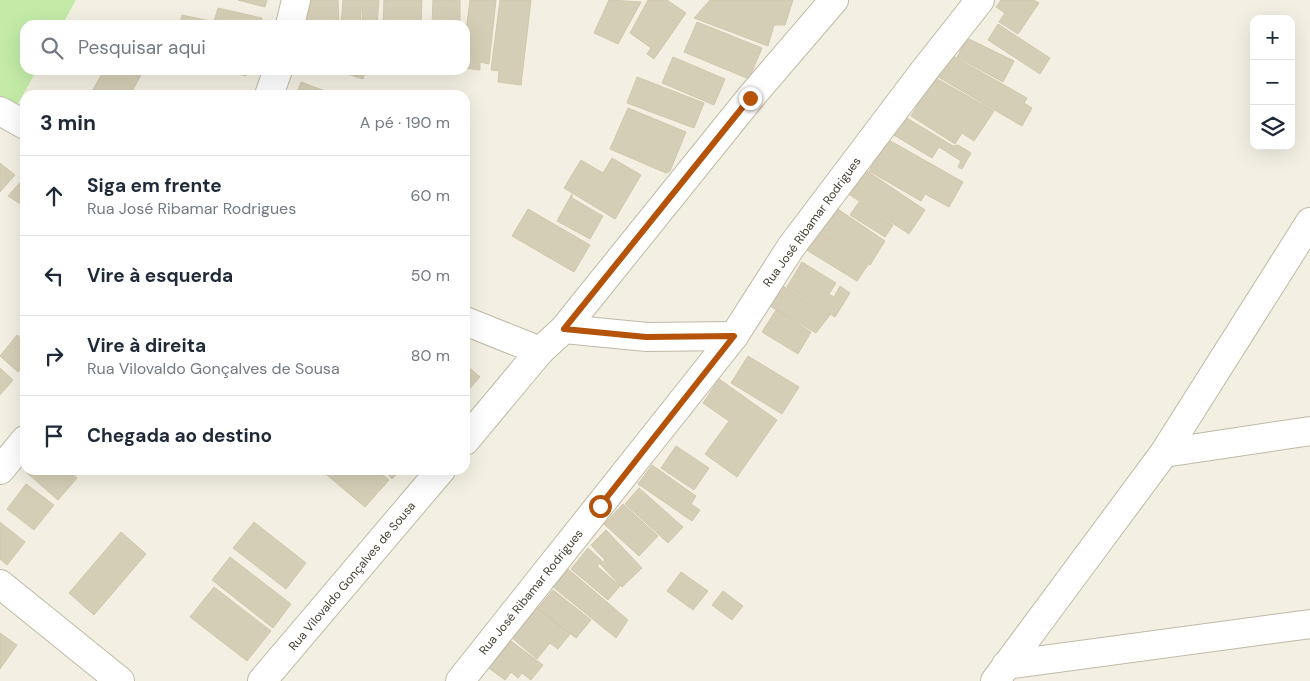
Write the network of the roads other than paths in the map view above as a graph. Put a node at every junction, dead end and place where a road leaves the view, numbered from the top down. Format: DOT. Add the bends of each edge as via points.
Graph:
graph roads {
  1 [pos="296,0"];
  2 [pos="834,0"];
  3 [pos="980,0"];
  4 [pos="291,20"];
  5 [pos="276,75"];
  6 [pos="271,90"];
  7 [pos="0,111"];
  8 [pos="20,122"];
  9 [pos="1310,222"];
  10 [pos="1302,244"];
  11 [pos="470,323"];
  12 [pos="564,329"];
  13 [pos="734,336"];
  14 [pos="540,351"];
  15 [pos="1310,431"];
  16 [pos="470,435"];
  17 [pos="20,446"];
  18 [pos="1164,453"];
  19 [pos="0,470"];
  20 [pos="438,475"];
  21 [pos="0,584"];
  22 [pos="1310,624"];
  23 [pos="1000,673"];
  24 [pos="120,681"];
  25 [pos="262,681"];
  26 [pos="460,681"];
  1 -- 4 [label="street"];
  2 -- 12 [label="street" via="750,98"];
  3 -- 13 [label="street, Rua José Ribamar Rodrigues" via="791,248"];
  5 -- 6 [label="street"];
  7 -- 8 [label="street"];
  9 -- 10 [label="street"];
  10 -- 18 [label="street"];
  11 -- 14 [label="street"];
  12 -- 13 [label="street" via="646,337"];
  12 -- 14 [label="street"];
  13 -- 26 [label="street, Rua José Ribamar Rodrigues"];
  14 -- 16 [label="street"];
  15 -- 18 [label="street"];
  17 -- 19 [label="street"];
  18 -- 23 [label="street"];
  20 -- 25 [label="street, Rua Vilovaldo Gonçalves de Sousa"];
  21 -- 24 [label="street"];
  22 -- 23 [label="street"];
}
